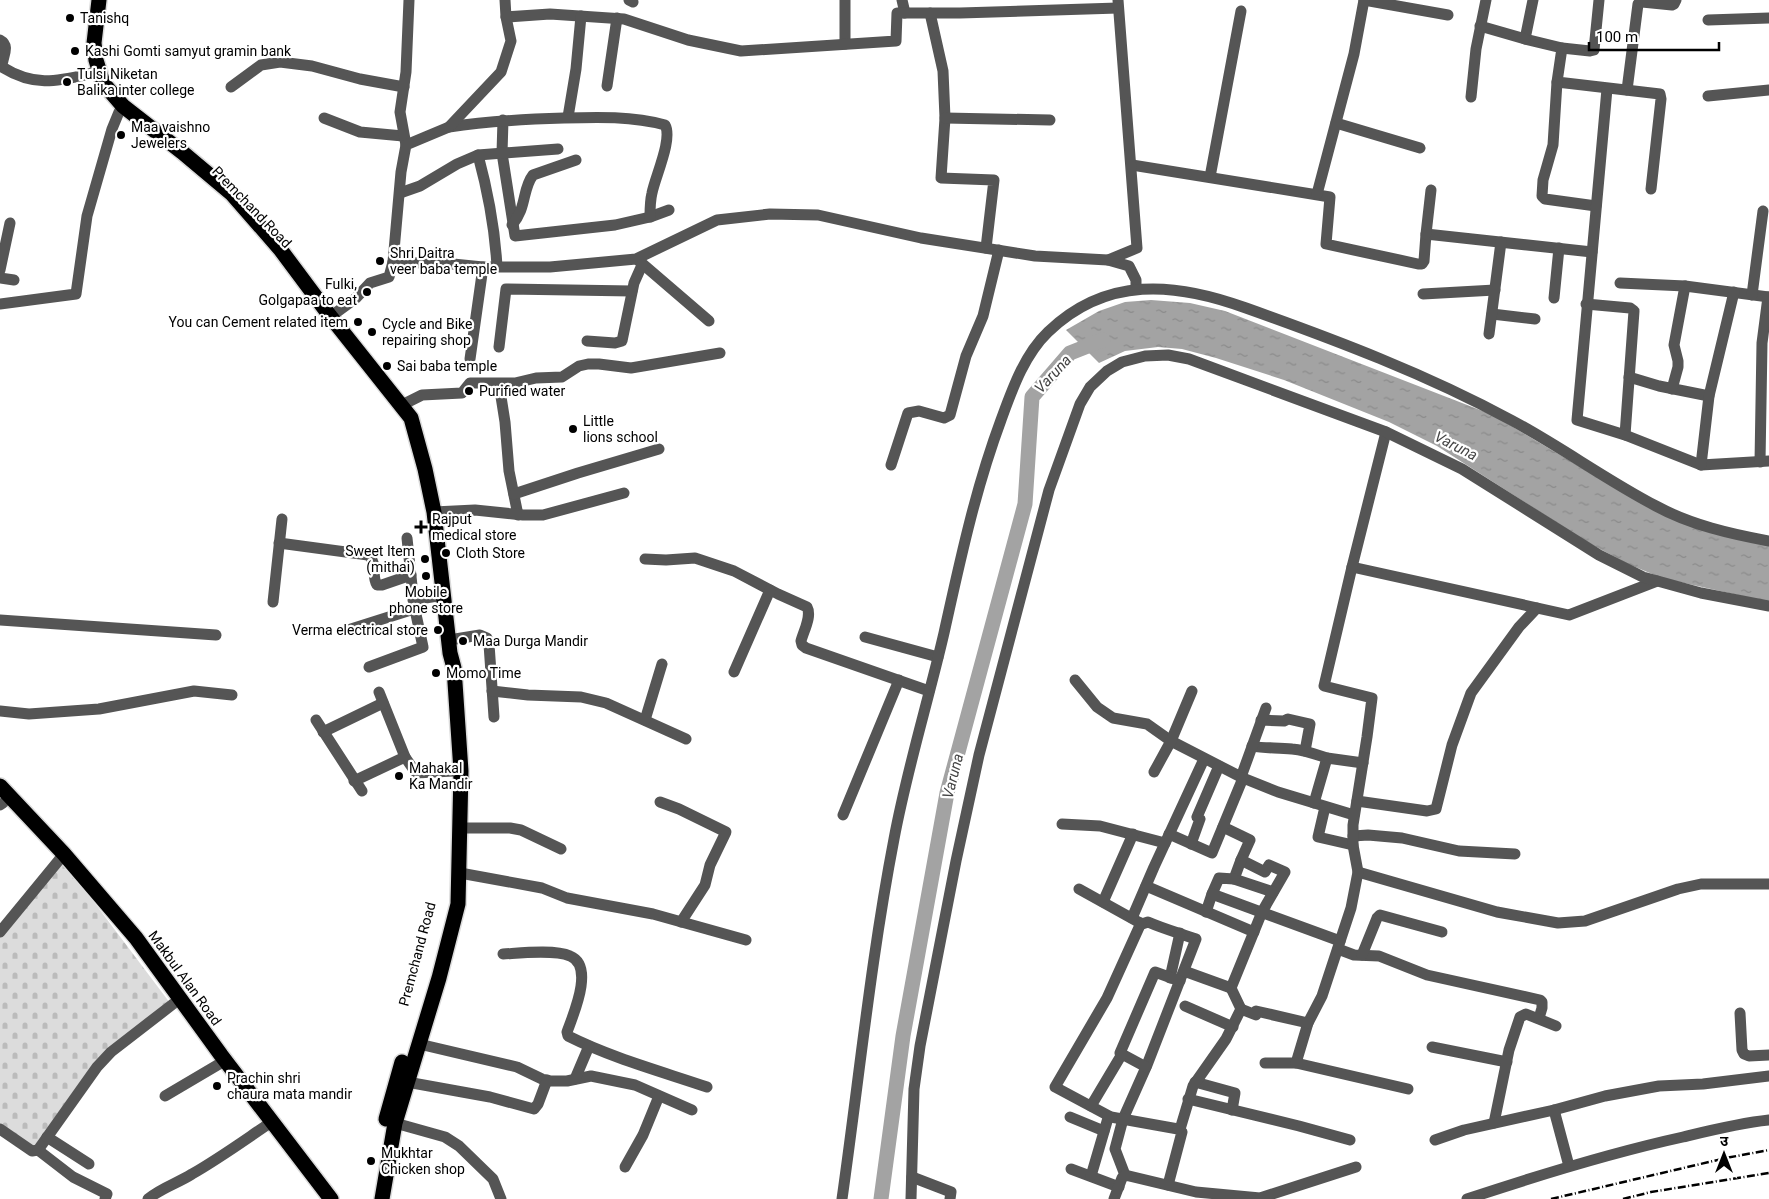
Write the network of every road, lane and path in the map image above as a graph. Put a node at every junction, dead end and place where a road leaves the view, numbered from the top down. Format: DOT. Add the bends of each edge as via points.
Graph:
graph roads {
  1 [pos="92,0"];
  2 [pos="98,0"];
  3 [pos="409,0"];
  4 [pos="505,0"];
  5 [pos="845,0"];
  6 [pos="902,0"];
  7 [pos="1364,0"];
  8 [pos="1486,0"];
  9 [pos="1533,0"];
  10 [pos="1599,0"];
  11 [pos="1676,0"];
  12 [pos="1118,4"];
  13 [pos="1242,11"];
  14 [pos="904,13"];
  15 [pos="930,13"];
  16 [pos="1448,15"];
  17 [pos="581,16"];
  18 [pos="506,17"];
  19 [pos="617,18"];
  20 [pos="1769,18"];
  21 [pos="1708,20"];
  22 [pos="1480,26"];
  23 [pos="1525,39"];
  24 [pos="0,40"];
  25 [pos="845,44"];
  26 [pos="1562,48"];
  27 [pos="1,67"];
  28 [pos="94,73"];
  29 [pos="1557,82"];
  30 [pos="607,86"];
  31 [pos="231,87"];
  32 [pos="404,87"];
  33 [pos="1607,89"];
  34 [pos="1627,90"];
  35 [pos="1769,90"];
  36 [pos="1708,96"];
  37 [pos="1471,97"];
  38 [pos="119,112"];
  39 [pos="324,118"];
  40 [pos="568,118"];
  41 [pos="945,118"];
  42 [pos="503,120"];
  43 [pos="1050,120"];
  44 [pos="1336,123"];
  45 [pos="449,127"];
  46 [pos="404,140"];
  47 [pos="558,148"];
  48 [pos="1420,148"];
  49 [pos="502,153"];
  50 [pos="478,155"];
  51 [pos="576,160"];
  52 [pos="1132,166"];
  53 [pos="1210,177"];
  54 [pos="1651,189"];
  55 [pos="1430,190"];
  56 [pos="400,193"];
  57 [pos="1317,194"];
  58 [pos="1596,206"];
  59 [pos="669,210"];
  60 [pos="1763,211"];
  61 [pos="650,217"];
  62 [pos="10,223"];
  63 [pos="512,225"];
  64 [pos="1426,234"];
  65 [pos="1501,242"];
  66 [pos="986,248"];
  67 [pos="1559,248"];
  68 [pos="999,250"];
  69 [pos="1592,252"];
  70 [pos="1108,260"];
  71 [pos="393,262"];
  72 [pos="639,262"];
  73 [pos="483,267"];
  74 [pos="497,267"];
  75 [pos="0,270"];
  76 [pos="0,278"];
  77 [pos="14,280"];
  78 [pos="1620,283"];
  79 [pos="1685,286"];
  80 [pos="1136,289"];
  81 [pos="1495,290"];
  82 [pos="632,292"];
  83 [pos="1734,292"];
  84 [pos="1423,294"];
  85 [pos="1752,295"];
  86 [pos="1768,297"];
  87 [pos="1554,298"];
  88 [pos="0,304"];
  89 [pos="1586,304"];
  90 [pos="1492,314"];
  91 [pos="328,318"];
  92 [pos="1534,319"];
  93 [pos="709,321"];
  94 [pos="1490,334"];
  95 [pos="587,341"];
  96 [pos="500,347"];
  97 [pos="720,353"];
  98 [pos="470,360"];
  99 [pos="1629,377"];
  100 [pos="499,384"];
  101 [pos="1672,389"];
  102 [pos="1709,396"];
  103 [pos="402,405"];
  104 [pos="1386,432"];
  105 [pos="1626,435"];
  106 [pos="418,438"];
  107 [pos="659,449"];
  108 [pos="1764,462"];
  109 [pos="890,464"];
  110 [pos="1701,465"];
  111 [pos="624,493"];
  112 [pos="514,494"];
  113 [pos="434,512"];
  114 [pos="518,515"];
  115 [pos="282,519"];
  116 [pos="407,538"];
  117 [pos="1769,541"];
  118 [pos="280,544"];
  119 [pos="645,559"];
  120 [pos="1352,567"];
  121 [pos="411,575"];
  122 [pos="1657,581"];
  123 [pos="770,590"];
  124 [pos="444,594"];
  125 [pos="273,602"];
  126 [pos="414,604"];
  127 [pos="1769,606"];
  128 [pos="1537,608"];
  129 [pos="0,620"];
  130 [pos="351,629"];
  131 [pos="216,636"];
  132 [pos="865,637"];
  133 [pos="450,646"];
  134 [pos="938,657"];
  135 [pos="662,664"];
  136 [pos="369,667"];
  137 [pos="734,672"];
  138 [pos="899,680"];
  139 [pos="1075,680"];
  140 [pos="492,691"];
  141 [pos="929,691"];
  142 [pos="1192,691"];
  143 [pos="232,695"];
  144 [pos="1266,708"];
  145 [pos="0,710"];
  146 [pos="494,717"];
  147 [pos="316,720"];
  148 [pos="645,720"];
  149 [pos="1261,720"];
  150 [pos="323,732"];
  151 [pos="686,739"];
  152 [pos="1171,741"];
  153 [pos="1252,746"];
  154 [pos="1305,751"];
  155 [pos="405,757"];
  156 [pos="1326,758"];
  157 [pos="1204,759"];
  158 [pos="1363,763"];
  159 [pos="1219,766"];
  160 [pos="453,771"];
  161 [pos="1154,772"];
  162 [pos="1242,778"];
  163 [pos="354,780"];
  164 [pos="0,786"];
  165 [pos="362,791"];
  166 [pos="1357,801"];
  167 [pos="660,802"];
  168 [pos="1,803"];
  169 [pos="1314,803"];
  170 [pos="1326,807"];
  171 [pos="843,815"];
  172 [pos="1354,815"];
  173 [pos="1062,824"];
  174 [pos="1223,827"];
  175 [pos="461,828"];
  176 [pos="1133,834"];
  177 [pos="1167,838"];
  178 [pos="1353,840"];
  179 [pos="1191,844"];
  180 [pos="561,849"];
  181 [pos="1515,854"];
  182 [pos="60,858"];
  183 [pos="1242,860"];
  184 [pos="1358,872"];
  185 [pos="460,873"];
  186 [pos="1234,879"];
  187 [pos="1146,886"];
  188 [pos="1769,886"];
  189 [pos="1079,889"];
  190 [pos="1273,892"];
  191 [pos="1212,894"];
  192 [pos="1103,902"];
  193 [pos="1206,912"];
  194 [pos="1262,912"];
  195 [pos="1136,921"];
  196 [pos="681,922"];
  197 [pos="0,932"];
  198 [pos="1254,932"];
  199 [pos="1442,932"];
  200 [pos="1180,933"];
  201 [pos="746,940"];
  202 [pos="1339,945"];
  203 [pos="503,954"];
  204 [pos="1362,955"];
  205 [pos="155,972"];
  206 [pos="1178,977"];
  207 [pos="1231,988"];
  208 [pos="173,1004"];
  209 [pos="1184,1006"];
  210 [pos="1241,1009"];
  211 [pos="1740,1014"];
  212 [pos="1539,1018"];
  213 [pos="1308,1023"];
  214 [pos="1556,1026"];
  215 [pos="1233,1027"];
  216 [pos="419,1044"];
  217 [pos="589,1046"];
  218 [pos="1432,1047"];
  219 [pos="1122,1054"];
  220 [pos="1769,1055"];
  221 [pos="222,1062"];
  222 [pos="1506,1062"];
  223 [pos="1265,1063"];
  224 [pos="1296,1063"];
  225 [pos="637,1064"];
  226 [pos="1146,1067"];
  227 [pos="1769,1076"];
  228 [pos="575,1079"];
  229 [pos="547,1080"];
  230 [pos="407,1082"];
  231 [pos="1196,1082"];
  232 [pos="626,1084"];
  233 [pos="707,1087"];
  234 [pos="1408,1089"];
  235 [pos="165,1096"];
  236 [pos="659,1096"];
  237 [pos="1188,1099"];
  238 [pos="1091,1106"];
  239 [pos="692,1110"];
  240 [pos="1232,1110"];
  241 [pos="1554,1110"];
  242 [pos="1111,1116"];
  243 [pos="1070,1117"];
  244 [pos="1123,1119"];
  245 [pos="1769,1120"];
  246 [pos="395,1123"];
  247 [pos="1494,1123"];
  248 [pos="269,1124"];
  249 [pos="0,1129"];
  250 [pos="1178,1129"];
  251 [pos="1104,1131"];
  252 [pos="47,1137"];
  253 [pos="1350,1140"];
  254 [pos="1435,1140"];
  255 [pos="38,1150"];
  256 [pos="89,1164"];
  257 [pos="1569,1166"];
  258 [pos="625,1167"];
  259 [pos="1356,1167"];
  260 [pos="1071,1170"];
  261 [pos="1124,1175"];
  262 [pos="1091,1176"];
  263 [pos="912,1177"];
  264 [pos="1168,1185"];
  265 [pos="1119,1186"];
  266 [pos="1196,1196"];
  267 [pos="1281,1196"];
  268 [pos="105,1199"];
  269 [pos="148,1199"];
  270 [pos="322,1199"];
  271 [pos="331,1199"];
  272 [pos="371,1199"];
  273 [pos="382,1199"];
  274 [pos="501,1199"];
  275 [pos="842,1199"];
  276 [pos="911,1199"];
  277 [pos="950,1199"];
  278 [pos="1114,1199"];
  279 [pos="1467,1199"];
  1 -- 28 [label="highway, Premchand Road" via="88,52"];
  2 -- 28 [label="highway, Premchand Road"];
  3 -- 32 [label="street"];
  4 -- 18 [label="street"];
  5 -- 25 [label="street"];
  6 -- 14 [label="street"];
  7 -- 16 [label="street"];
  7 -- 44 [label="street"];
  8 -- 22 [label="street"];
  9 -- 23 [label="street"];
  10 -- 26 [label="street" via="1594,50"];
  11 -- 34 [label="street" via="1672,5 1638,4"];
  12 -- 15 [label="street"];
  12 -- 52 [label="street"];
  13 -- 53 [label="street"];
  14 -- 15 [label="street"];
  14 -- 25 [label="street" via="898,13 896,41"];
  15 -- 41 [label="street" via="942,71"];
  17 -- 18 [label="street"];
  17 -- 19 [label="street"];
  17 -- 40 [label="street"];
  18 -- 45 [label="street" via="511,41 501,72"];
  19 -- 25 [label="street" via="688,40 740,51"];
  19 -- 30 [label="street"];
  20 -- 21 [label="street"];
  22 -- 23 [label="street"];
  22 -- 37 [label="street"];
  23 -- 26 [label="street"];
  24 -- 27 [label="street" via="6,47"];
  26 -- 29 [label="street"];
  27 -- 28 [label="street" via="40,82"];
  28 -- 38 [label="highway, Premchand Road" via="104,96"];
  28 -- 91 [label="highway, Premchand Road" via="123,106 232,194 280,249"];
  29 -- 33 [label="street"];
  29 -- 58 [label="street" via="1553,145 1542,196"];
  31 -- 32 [label="street" via="260,65 280,62"];
  32 -- 46 [label="street" via="400,112"];
  33 -- 34 [label="street"];
  33 -- 58 [label="street"];
  34 -- 54 [label="street" via="1660,94"];
  35 -- 36 [label="street"];
  38 -- 88 [label="street" via="87,216 76,294"];
  38 -- 91 [label="highway, Premchand Road" via="194,171 242,216"];
  39 -- 46 [label="street" via="360,132"];
  40 -- 42 [label="street"];
  40 -- 61 [label="street" via="614,117 666,126 664,153 651,196"];
  41 -- 43 [label="street"];
  41 -- 66 [label="street" via="941,178 994,180"];
  42 -- 45 [label="street"];
  42 -- 49 [label="street"];
  44 -- 48 [label="street"];
  44 -- 57 [label="street"];
  45 -- 46 [label="street"];
  46 -- 56 [label="street"];
  47 -- 49 [label="street"];
  49 -- 50 [label="street"];
  49 -- 63 [label="street"];
  50 -- 56 [label="street"];
  50 -- 74 [label="street" via="494,226"];
  51 -- 63 [label="street" via="533,174 520,213"];
  52 -- 53 [label="street"];
  52 -- 70 [label="street" via="1138,248"];
  53 -- 57 [label="street"];
  55 -- 64 [label="street"];
  56 -- 71 [label="street"];
  57 -- 64 [label="street" via="1330,197 1326,244 1422,264"];
  58 -- 69 [label="street"];
  59 -- 61 [label="street"];
  60 -- 85 [label="street"];
  61 -- 63 [label="street" via="600,228 519,236 514,234"];
  62 -- 75 [label="street"];
  64 -- 65 [label="street"];
  65 -- 67 [label="street"];
  65 -- 81 [label="street"];
  66 -- 68 [label="street"];
  66 -- 72 [label="street" via="921,238 818,215 770,214 717,220"];
  67 -- 69 [label="street"];
  67 -- 87 [label="street"];
  68 -- 70 [label="street"];
  68 -- 109 [label="street" via="985,307 966,356 950,415 944,418 919,412 908,413"];
  69 -- 89 [label="street"];
  70 -- 80 [label="street" via="1129,266 1136,280"];
  71 -- 73 [label="street"];
  71 -- 91 [label="street" via="390,277 370,283 356,298"];
  72 -- 74 [label="street"];
  72 -- 82 [label="street"];
  72 -- 93 [label="street"];
  73 -- 74 [label="street"];
  73 -- 98 [label="street"];
  76 -- 77 [label="street"];
  78 -- 79 [label="street"];
  79 -- 83 [label="street"];
  79 -- 101 [label="street" via="1674,345 1678,367"];
  80 -- 117 [label="street" via="1181,291 1241,306 1407,370 1442,384 1515,422 1658,508 1717,530"];
  80 -- 134 [label="street" via="1112,293 1068,315 1047,332 1024,365 1010,393 974,504"];
  81 -- 84 [label="street"];
  81 -- 90 [label="street"];
  82 -- 95 [label="street" via="622,341"];
  82 -- 96 [label="street" via="506,289"];
  83 -- 85 [label="street"];
  83 -- 102 [label="street"];
  85 -- 86 [label="street"];
  86 -- 108 [label="street" via="1762,343"];
  89 -- 99 [label="street" via="1633,309"];
  89 -- 105 [label="street" via="1576,418"];
  90 -- 92 [label="street"];
  90 -- 94 [label="street"];
  91 -- 103 [label="highway, Premchand Road"];
  91 -- 106 [label="highway, Premchand Road"];
  97 -- 100 [label="street" via="631,368 588,364 562,377"];
  99 -- 101 [label="street"];
  99 -- 105 [label="street"];
  100 -- 103 [label="street" via="469,383 462,393 422,395"];
  100 -- 112 [label="street"];
  101 -- 102 [label="street"];
  102 -- 110 [label="street"];
  103 -- 106 [label="highway, Premchand Road"];
  104 -- 120 [label="street"];
  104 -- 122 [label="street" via="1462,469 1598,555"];
  104 -- 263 [label="street" via="1168,354 1122,362 1106,371 1090,387 1080,404 1049,490 979,755 920,1046 912,1110"];
  105 -- 110 [label="street"];
  106 -- 113 [label="highway, Premchand Road"];
  107 -- 112 [label="street"];
  108 -- 110 [label="street"];
  111 -- 114 [label="street" via="554,513"];
  112 -- 114 [label="street"];
  113 -- 114 [label="street" via="476,510"];
  113 -- 124 [label="highway, Premchand Road"];
  115 -- 118 [label="street"];
  116 -- 121 [label="street"];
  118 -- 121 [label="street" via="368,555 374,562 377,585"];
  118 -- 125 [label="street"];
  119 -- 123 [label="street" via="694,558 734,571"];
  120 -- 128 [label="street"];
  120 -- 158 [label="street" via="1324,686 1372,698"];
  121 -- 126 [label="street"];
  122 -- 127 [label="street"];
  122 -- 128 [label="street" via="1569,616"];
  123 -- 137 [label="street"];
  123 -- 138 [label="street" via="808,609 801,641 806,648"];
  124 -- 126 [label="street"];
  124 -- 133 [label="highway, Premchand Road"];
  126 -- 130 [label="street"];
  126 -- 136 [label="street" via="423,647"];
  128 -- 166 [label="street" via="1519,627 1471,693 1452,745 1436,809 1427,811"];
  129 -- 131 [label="street"];
  132 -- 134 [label="street"];
  133 -- 140 [label="street" via="480,636 487,638"];
  133 -- 160 [label="highway, Premchand Road" via="446,670"];
  133 -- 175 [label="highway, Premchand Road" via="461,771"];
  134 -- 141 [label="street"];
  135 -- 148 [label="street"];
  138 -- 141 [label="street"];
  138 -- 171 [label="street"];
  139 -- 152 [label="street" via="1105,713 1147,724"];
  140 -- 146 [label="street"];
  140 -- 148 [label="street" via="581,698 606,703"];
  141 -- 275 [label="street" via="907,777 882,908"];
  142 -- 152 [label="street"];
  143 -- 145 [label="street" via="194,691 99,709 29,714"];
  144 -- 149 [label="street"];
  147 -- 150 [label="street"];
  148 -- 151 [label="street"];
  149 -- 153 [label="street"];
  149 -- 154 [label="street" via="1284,722 1288,719 1310,724"];
  150 -- 155 [label="street" via="381,698"];
  150 -- 163 [label="street"];
  152 -- 157 [label="street"];
  152 -- 161 [label="street"];
  153 -- 154 [label="street"];
  153 -- 162 [label="street"];
  154 -- 156 [label="street"];
  155 -- 160 [label="street" via="416,773"];
  155 -- 163 [label="street"];
  156 -- 158 [label="street"];
  156 -- 169 [label="street"];
  157 -- 159 [label="street"];
  157 -- 177 [label="street"];
  158 -- 166 [label="street"];
  159 -- 162 [label="street"];
  159 -- 179 [label="street" via="1197,817 1200,818"];
  160 -- 272 [label="highway, Premchand Road" via="451,879 446,920 393,1092 382,1133"];
  162 -- 169 [label="street"];
  162 -- 174 [label="street"];
  163 -- 165 [label="street"];
  164 -- 182 [label="highway, Makbul Alan Road"];
  166 -- 172 [label="street"];
  167 -- 196 [label="street" via="726,832 710,865 705,885"];
  168 -- 182 [label="highway, Makbul Alan Road"];
  169 -- 170 [label="street"];
  170 -- 172 [label="street"];
  170 -- 178 [label="street" via="1318,837"];
  172 -- 178 [label="street"];
  173 -- 176 [label="street" via="1100,826"];
  174 -- 179 [label="street" via="1212,853"];
  174 -- 183 [label="street" via="1250,840"];
  175 -- 180 [label="street" via="521,830"];
  175 -- 185 [label="highway, Premchand Road"];
  176 -- 177 [label="street"];
  176 -- 192 [label="street"];
  177 -- 179 [label="street"];
  177 -- 187 [label="street"];
  178 -- 181 [label="street" via="1368,835 1402,838 1459,851"];
  178 -- 184 [label="street"];
  182 -- 197 [label="street"];
  182 -- 205 [label="highway, Makbul Alan Road" via="136,938"];
  183 -- 186 [label="street"];
  183 -- 190 [label="street" via="1265,872 1269,865 1285,872"];
  184 -- 188 [label="street" via="1497,912 1558,924 1585,922 1678,888 1701,884"];
  184 -- 202 [label="street" via="1352,908"];
  185 -- 196 [label="street" via="542,888 567,898"];
  185 -- 216 [label="highway, Premchand Road" via="454,921"];
  186 -- 190 [label="street"];
  186 -- 191 [label="street" via="1219,878"];
  187 -- 193 [label="street"];
  187 -- 195 [label="street"];
  189 -- 192 [label="street"];
  190 -- 194 [label="street"];
  191 -- 193 [label="street"];
  191 -- 194 [label="street"];
  192 -- 195 [label="street"];
  193 -- 198 [label="street"];
  194 -- 198 [label="street"];
  194 -- 202 [label="street"];
  195 -- 200 [label="street"];
  195 -- 238 [label="street" via="1107,998 1055,1087"];
  196 -- 201 [label="street"];
  198 -- 207 [label="street"];
  199 -- 204 [label="street" via="1380,915"];
  200 -- 206 [label="street"];
  200 -- 206 [label="street" via="1196,939"];
  202 -- 204 [label="street" via="1354,955"];
  202 -- 213 [label="street" via="1322,996"];
  203 -- 217 [label="street" via="561,953 576,960 580,971 580,992 567,1034"];
  204 -- 212 [label="street" via="1379,956 1427,975 1540,1000"];
  205 -- 208 [label="highway, Makbul Alan Road"];
  205 -- 221 [label="highway, Makbul Alan Road"];
  206 -- 207 [label="street"];
  206 -- 219 [label="street" via="1155,972"];
  206 -- 226 [label="street"];
  207 -- 210 [label="street"];
  208 -- 221 [label="highway, Makbul Alan Road"];
  208 -- 252 [label="street" via="97,1066"];
  209 -- 215 [label="street"];
  210 -- 213 [label="street" via="1256,1015 1256,1011"];
  210 -- 215 [label="street"];
  211 -- 220 [label="street" via="1744,1054"];
  212 -- 214 [label="street"];
  212 -- 222 [label="street" via="1526,1014 1520,1017"];
  213 -- 224 [label="street"];
  215 -- 231 [label="street"];
  216 -- 229 [label="street" via="513,1066"];
  216 -- 230 [label="highway, Premchand Road"];
  217 -- 225 [label="street"];
  217 -- 228 [label="street"];
  218 -- 222 [label="street"];
  219 -- 226 [label="street"];
  219 -- 238 [label="street"];
  221 -- 235 [label="street"];
  221 -- 248 [label="highway, Makbul Alan Road"];
  222 -- 247 [label="street"];
  223 -- 224 [label="street"];
  224 -- 234 [label="street"];
  225 -- 232 [label="street"];
  225 -- 233 [label="street"];
  226 -- 244 [label="street"];
  227 -- 241 [label="street" via="1659,1086"];
  228 -- 229 [label="street"];
  228 -- 232 [label="street" via="592,1076"];
  229 -- 230 [label="street" via="534,1109 490,1097"];
  230 -- 246 [label="highway, Premchand Road"];
  231 -- 237 [label="street"];
  231 -- 240 [label="street" via="1236,1093"];
  232 -- 236 [label="street"];
  236 -- 239 [label="street"];
  236 -- 258 [label="street"];
  237 -- 240 [label="street"];
  237 -- 250 [label="street"];
  238 -- 242 [label="street"];
  240 -- 253 [label="street"];
  241 -- 247 [label="street"];
  241 -- 257 [label="street"];
  242 -- 244 [label="street"];
  242 -- 251 [label="street"];
  243 -- 251 [label="street"];
  244 -- 250 [label="street"];
  244 -- 261 [label="street" via="1115,1149"];
  245 -- 257 [label="street" via="1656,1143"];
  246 -- 273 [label="highway, Premchand Road"];
  246 -- 274 [label="street" via="452,1141 493,1179"];
  247 -- 254 [label="street"];
  248 -- 269 [label="street" via="190,1176"];
  248 -- 270 [label="highway, Makbul Alan Road"];
  248 -- 271 [label="highway, Makbul Alan Road"];
  249 -- 255 [label="street" via="32,1151"];
  250 -- 264 [label="street" via="1182,1132"];
  251 -- 262 [label="street"];
  252 -- 255 [label="street"];
  252 -- 256 [label="street"];
  255 -- 268 [label="street" via="73,1177 107,1194"];
  257 -- 279 [label="street"];
  259 -- 267 [label="street"];
  260 -- 262 [label="street"];
  261 -- 264 [label="street"];
  261 -- 265 [label="street"];
  262 -- 265 [label="street"];
  263 -- 276 [label="street"];
  263 -- 277 [label="street" via="951,1192"];
  264 -- 266 [label="street"];
  265 -- 278 [label="street"];
  266 -- 267 [label="street"];
}
